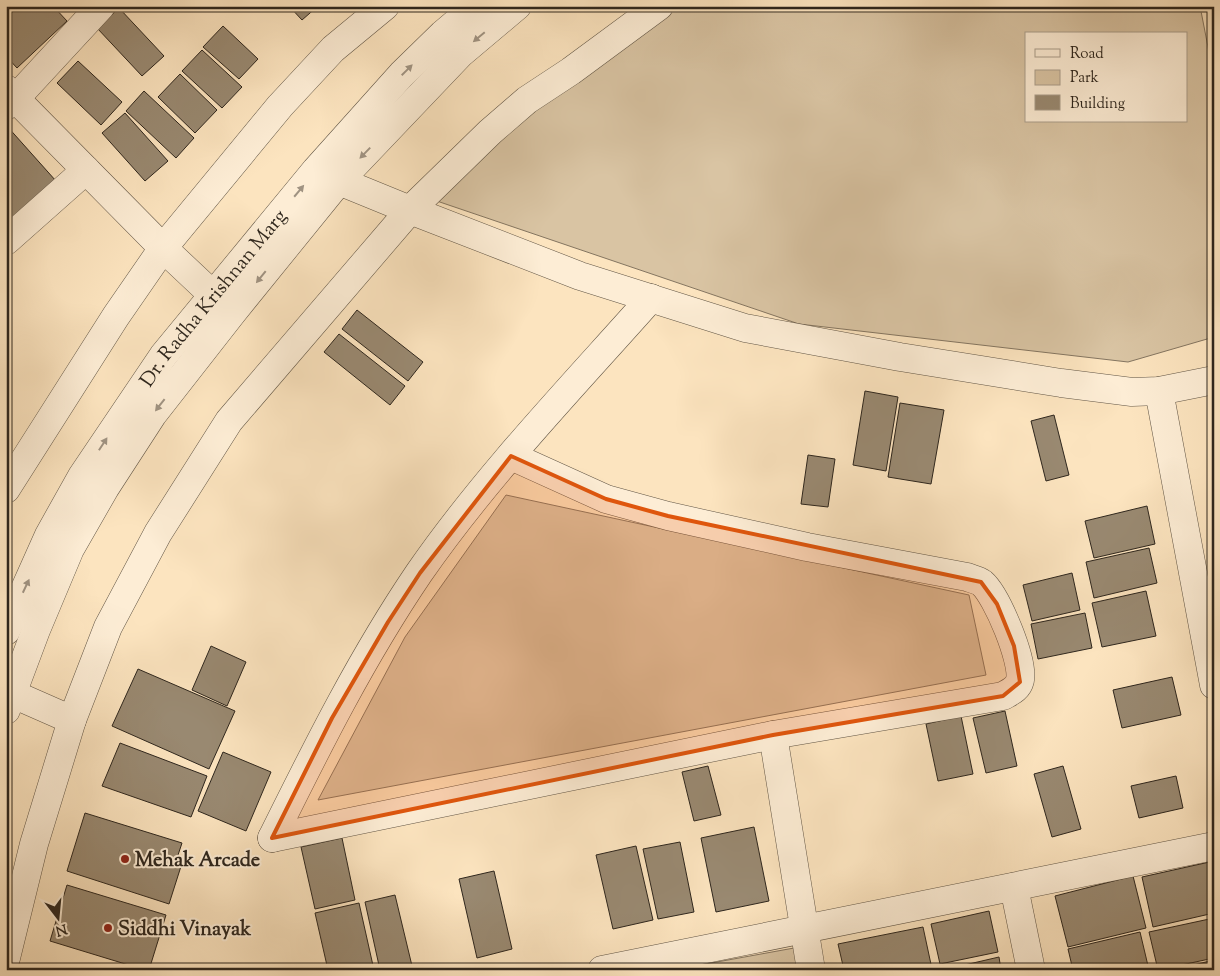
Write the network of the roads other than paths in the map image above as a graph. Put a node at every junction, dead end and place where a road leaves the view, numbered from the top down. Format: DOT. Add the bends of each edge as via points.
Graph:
graph roads {
  1 [pos="101,6"];
  2 [pos="385,6"];
  3 [pos="476,6"];
  4 [pos="517,6"];
  5 [pos="659,6"];
  6 [pos="9,98"];
  7 [pos="86,170"];
  8 [pos="338,181"];
  9 [pos="410,210"];
  10 [pos="6,241"];
  11 [pos="163,248"];
  12 [pos="651,298"];
  13 [pos="222,304"];
  14 [pos="1214,380"];
  15 [pos="1159,391"];
  16 [pos="511,456"];
  17 [pos="6,489"];
  18 [pos="6,631"];
  19 [pos="1210,640"];
  20 [pos="1214,685"];
  21 [pos="8,698"];
  22 [pos="72,720"];
  23 [pos="773,734"];
  24 [pos="1214,846"];
  25 [pos="1014,887"];
  26 [pos="803,929"];
  27 [pos="6,958"];
  28 [pos="602,970"];
  29 [pos="811,970"];
  30 [pos="1031,970"];
  1 -- 6 [label="street"];
  2 -- 11 [label="street" via="333,49 280,106"];
  13 -- 3 [label="street, Dr. Radha Krishnan Marg, one-way" via="316,170 395,82"];
  4 -- 8 [label="street, one-way" via="460,54"];
  5 -- 9 [label="street" via="527,100"];
  6 -- 7 [label="street"];
  7 -- 10 [label="street"];
  7 -- 11 [label="street"];
  8 -- 9 [label="street"];
  8 -- 13 [label="street, one-way"];
  9 -- 12 [label="street" via="580,276"];
  9 -- 22 [label="street" via="229,421 158,532 108,627"];
  11 -- 13 [label="street"];
  11 -- 17 [label="street"];
  12 -- 15 [label="street" via="745,328 890,356 1061,383 1132,392"];
  12 -- 16 [label="street"];
  18 -- 13 [label="street, Dr. Radha Krishnan Marg, one-way" via="49,535 82,476 163,356"];
  13 -- 21 [label="street, one-way" via="70,549"];
  14 -- 15 [label="street"];
  15 -- 19 [label="street"];
  16 -- 23 [label="street" via="606,499 668,516 807,547 967,577 981,582 997,604 1020,667 1020,682 1014,691 1003,696"];
  16 -- 23 [label="street" via="425,565 388,622 332,718 272,838"];
  19 -- 20 [label="street"];
  21 -- 22 [label="street"];
  22 -- 27 [label="street" via="34,844"];
  23 -- 26 [label="street"];
  24 -- 25 [label="street"];
  25 -- 26 [label="street"];
  25 -- 30 [label="street"];
  26 -- 28 [label="street"];
  26 -- 29 [label="street"];
}
